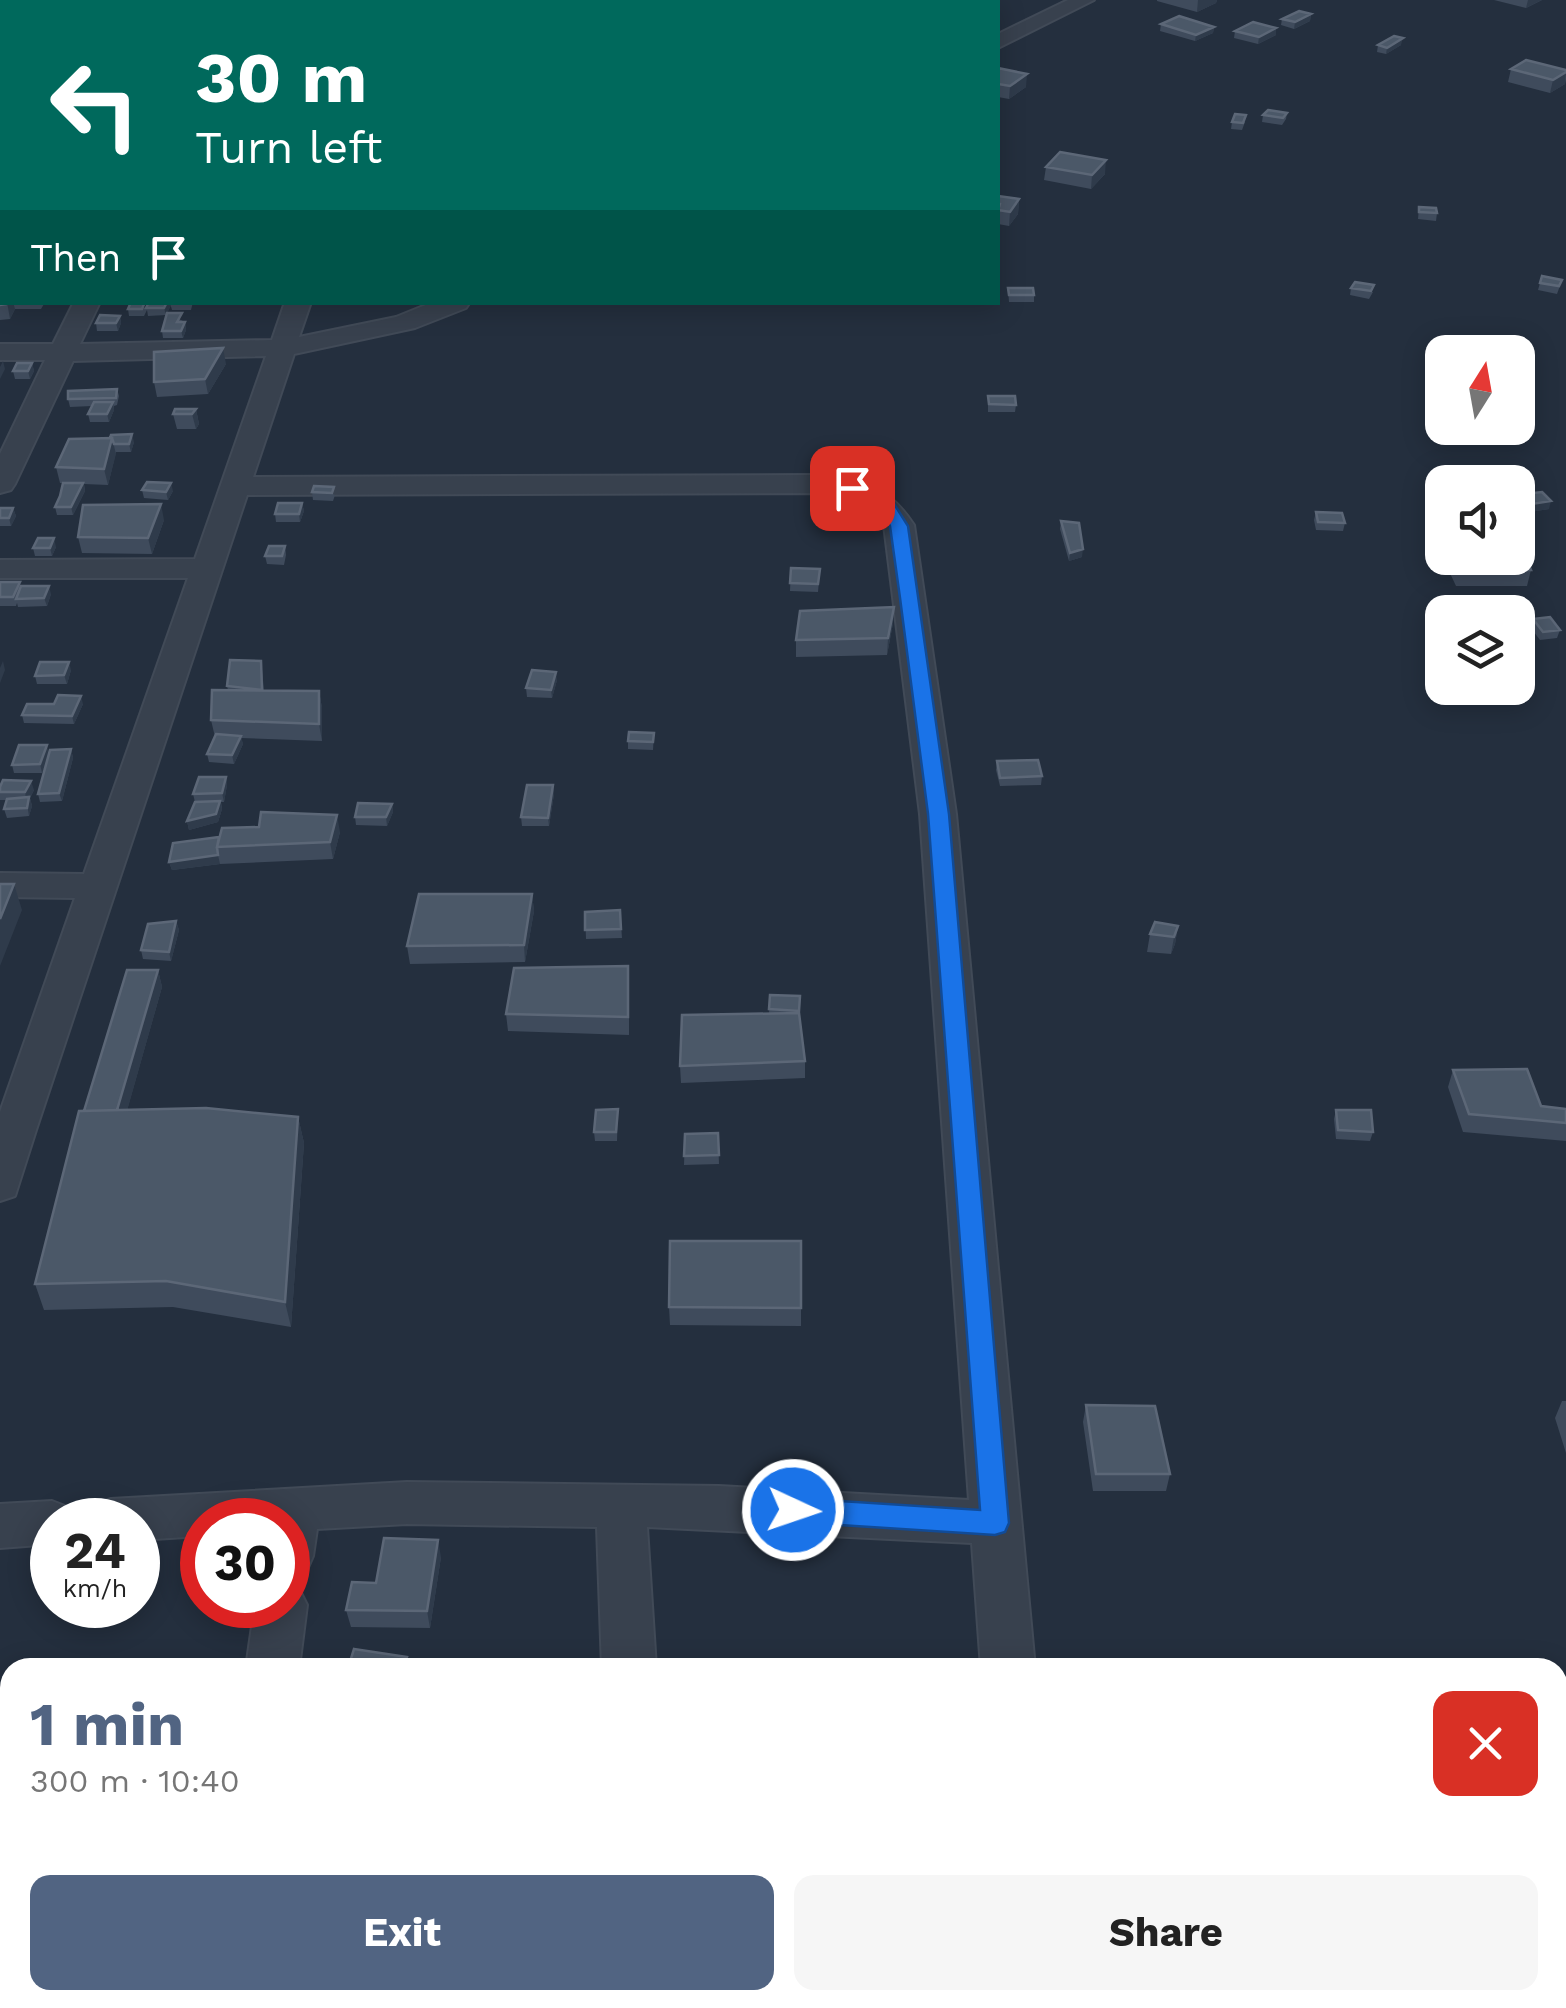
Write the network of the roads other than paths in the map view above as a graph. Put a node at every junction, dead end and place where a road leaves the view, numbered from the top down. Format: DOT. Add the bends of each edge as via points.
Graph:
graph roads {
  1 [pos="1056,0"];
  2 [pos="1083,0"];
  3 [pos="1000,41"];
  4 [pos="85,305"];
  5 [pos="297,305"];
  6 [pos="452,305"];
  7 [pos="282,349"];
  8 [pos="0,352"];
  9 [pos="61,352"];
  10 [pos="0,484"];
  11 [pos="236,486"];
  12 [pos="0,568"];
  13 [pos="208,568"];
  14 [pos="0,885"];
  15 [pos="98,886"];
  16 [pos="0,1186"];
  17 [pos="622,1506"];
  18 [pos="995,1523"];
  19 [pos="30,1524"];
  20 [pos="0,1526"];
  21 [pos="310,1528"];
  22 [pos="277,1628"];
  23 [pos="273,1658"];
  24 [pos="629,1658"];
  25 [pos="1007,1658"];
  1 -- 2 [label="street"];
  2 -- 3 [label="street"];
  4 -- 9 [label="street"];
  5 -- 7 [label="street"];
  6 -- 7 [label="street" via="357,336"];
  7 -- 9 [label="street"];
  7 -- 11 [label="street"];
  8 -- 9 [label="street"];
  9 -- 10 [label="street"];
  11 -- 13 [label="street"];
  11 -- 18 [label="street" via="820,484 885,502 899,526 938,814"];
  12 -- 13 [label="street"];
  13 -- 15 [label="street"];
  14 -- 15 [label="street"];
  15 -- 16 [label="street"];
  17 -- 18 [label="street"];
  17 -- 21 [label="street" via="406,1503"];
  17 -- 24 [label="street"];
  18 -- 25 [label="street"];
  19 -- 20 [label="street"];
  22 -- 23 [label="street"];
}
